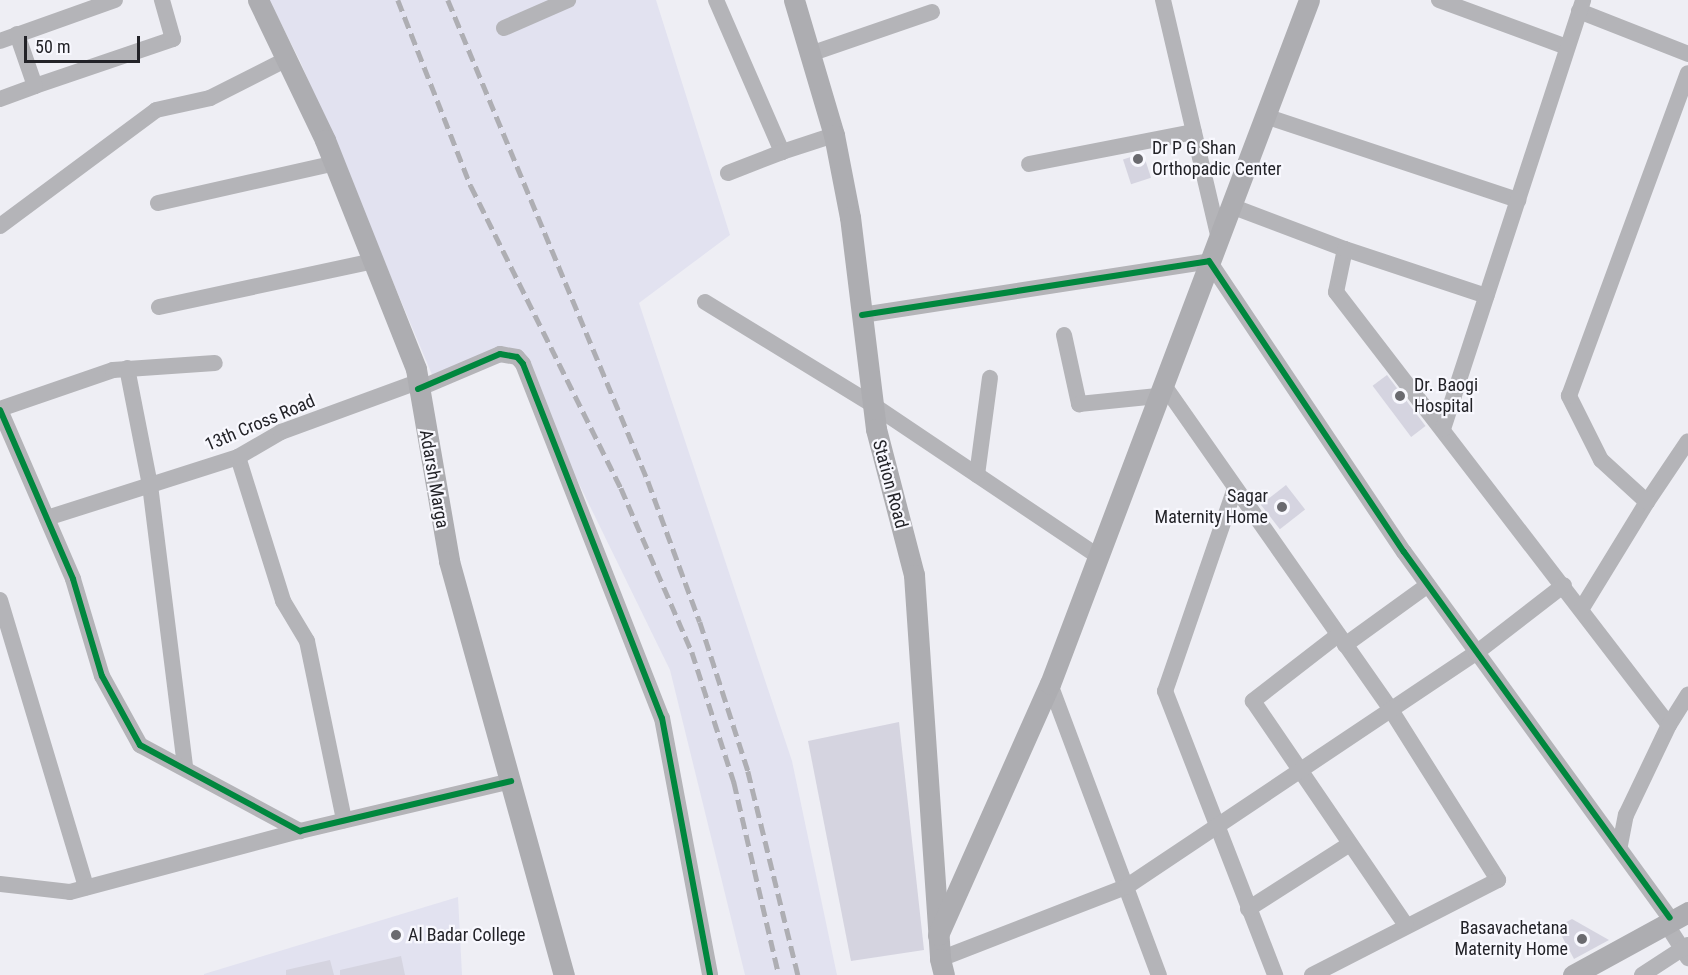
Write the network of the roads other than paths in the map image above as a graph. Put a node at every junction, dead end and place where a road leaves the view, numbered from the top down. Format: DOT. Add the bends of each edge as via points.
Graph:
graph roads {
  1 [pos="62,0"];
  2 [pos="115,0"];
  3 [pos="162,0"];
  4 [pos="258,0"];
  5 [pos="568,0"];
  6 [pos="716,0"];
  7 [pos="794,0"];
  8 [pos="1163,0"];
  9 [pos="1309,0"];
  10 [pos="1439,0"];
  11 [pos="1581,6"];
  12 [pos="932,12"];
  13 [pos="68,16"];
  14 [pos="504,28"];
  15 [pos="17,34"];
  16 [pos="0,41"];
  17 [pos="1567,47"];
  18 [pos="810,54"];
  19 [pos="1688,54"];
  20 [pos="287,59"];
  21 [pos="1688,73"];
  22 [pos="35,86"];
  23 [pos="0,99"];
  24 [pos="1265,116"];
  25 [pos="1194,132"];
  26 [pos="834,135"];
  27 [pos="782,152"];
  28 [pos="334,163"];
  29 [pos="1029,164"];
  30 [pos="728,173"];
  31 [pos="1518,200"];
  32 [pos="158,203"];
  33 [pos="1231,206"];
  34 [pos="0,226"];
  35 [pos="1219,238"];
  36 [pos="1345,249"];
  37 [pos="374,261"];
  38 [pos="1209,261"];
  39 [pos="1486,296"];
  40 [pos="705,302"];
  41 [pos="159,307"];
  42 [pos="862,315"];
  43 [pos="1064,335"];
  44 [pos="215,363"];
  45 [pos="127,368"];
  46 [pos="990,378"];
  47 [pos="418,386"];
  48 [pos="1161,390"];
  49 [pos="873,405"];
  50 [pos="1,406"];
  51 [pos="1443,429"];
  52 [pos="1688,441"];
  53 [pos="238,457"];
  54 [pos="977,475"];
  55 [pos="150,486"];
  56 [pos="1235,488"];
  57 [pos="1647,502"];
  58 [pos="47,518"];
  59 [pos="1098,556"];
  60 [pos="1428,585"];
  61 [pos="1564,585"];
  62 [pos="0,600"];
  63 [pos="1582,608"];
  64 [pos="1342,640"];
  65 [pos="1476,653"];
  66 [pos="1050,684"];
  67 [pos="1688,695"];
  68 [pos="1391,710"];
  69 [pos="1669,725"];
  70 [pos="185,768"];
  71 [pos="1299,771"];
  72 [pos="511,781"];
  73 [pos="344,820"];
  74 [pos="1216,827"];
  75 [pos="300,831"];
  76 [pos="1348,845"];
  77 [pos="1620,845"];
  78 [pos="0,884"];
  79 [pos="86,887"];
  80 [pos="1126,887"];
  81 [pos="1248,909"];
  82 [pos="1674,918"];
  83 [pos="1405,924"];
  84 [pos="938,935"];
  85 [pos="1686,950"];
  86 [pos="942,967"];
  87 [pos="564,975"];
  88 [pos="710,975"];
  89 [pos="1159,975"];
  90 [pos="1275,975"];
  91 [pos="1312,975"];
  92 [pos="1573,975"];
  93 [pos="1642,975"];
  1 -- 13 [label="street"];
  2 -- 13 [label="street"];
  3 -- 22 [label="street" via="173,39"];
  4 -- 20 [label="main road, Adarsh Marga"];
  5 -- 14 [label="street"];
  6 -- 27 [label="street"];
  7 -- 18 [label="main road, Station Road"];
  8 -- 25 [label="street"];
  9 -- 24 [label="main road"];
  10 -- 17 [label="street"];
  11 -- 17 [label="street"];
  11 -- 19 [label="street"];
  12 -- 18 [label="street"];
  13 -- 15 [label="street"];
  15 -- 16 [label="street"];
  15 -- 22 [label="street"];
  17 -- 31 [label="street"];
  18 -- 26 [label="main road, Station Road"];
  20 -- 28 [label="main road, Adarsh Marga"];
  20 -- 34 [label="street" via="210,98 156,110"];
  21 -- 57 [label="street" via="1569,396 1600,460"];
  22 -- 23 [label="street"];
  24 -- 31 [label="street"];
  24 -- 33 [label="main road"];
  25 -- 29 [label="street"];
  25 -- 35 [label="street"];
  26 -- 27 [label="street"];
  26 -- 42 [label="main road, Station Road" via="850,217"];
  27 -- 30 [label="street"];
  28 -- 32 [label="street"];
  28 -- 37 [label="main road, Adarsh Marga"];
  31 -- 39 [label="street"];
  33 -- 35 [label="main road"];
  33 -- 36 [label="street"];
  35 -- 38 [label="main road"];
  36 -- 39 [label="street"];
  36 -- 51 [label="street" via="1336,292"];
  37 -- 41 [label="street"];
  37 -- 47 [label="main road, Adarsh Marga"];
  38 -- 42 [label="street"];
  38 -- 48 [label="main road"];
  38 -- 60 [label="street"];
  39 -- 51 [label="street"];
  40 -- 49 [label="street"];
  42 -- 49 [label="main road, Station Road"];
  43 -- 48 [label="street" via="1079,404"];
  44 -- 45 [label="street"];
  45 -- 50 [label="street"];
  45 -- 55 [label="street"];
  46 -- 54 [label="street"];
  47 -- 53 [label="street, 13th Cross Road" via="281,432"];
  47 -- 72 [label="main road, Adarsh Marga" via="449,561"];
  47 -- 88 [label="street, 13th Cross Road" via="500,354 517,357 523,364 662,718"];
  48 -- 56 [label="street"];
  48 -- 59 [label="main road"];
  49 -- 54 [label="street"];
  49 -- 84 [label="main road, Station Road" via="914,575"];
  50 -- 58 [label="street"];
  51 -- 61 [label="street"];
  52 -- 57 [label="street"];
  53 -- 55 [label="street, 13th Cross Road"];
  53 -- 73 [label="street" via="283,601 307,641"];
  54 -- 59 [label="street"];
  55 -- 58 [label="street, 13th Cross Road"];
  55 -- 70 [label="street"];
  56 -- 64 [label="street"];
  56 -- 74 [label="street" via="1165,691"];
  57 -- 63 [label="street"];
  58 -- 70 [label="street" via="73,579 108,686 140,745"];
  59 -- 66 [label="main road"];
  60 -- 64 [label="street"];
  60 -- 65 [label="street"];
  61 -- 63 [label="street"];
  61 -- 65 [label="street"];
  62 -- 79 [label="street"];
  63 -- 69 [label="street"];
  64 -- 68 [label="street"];
  64 -- 71 [label="street" via="1253,701"];
  65 -- 68 [label="street"];
  65 -- 77 [label="street"];
  66 -- 80 [label="street"];
  66 -- 84 [label="main road"];
  67 -- 69 [label="street"];
  68 -- 71 [label="street"];
  68 -- 83 [label="street" via="1498,880"];
  69 -- 77 [label="street" via="1626,815"];
  70 -- 75 [label="street"];
  71 -- 74 [label="street"];
  71 -- 76 [label="street"];
  72 -- 73 [label="street"];
  72 -- 87 [label="main road, Adarsh Marga"];
  73 -- 75 [label="street"];
  74 -- 80 [label="street"];
  74 -- 81 [label="street"];
  75 -- 79 [label="street"];
  76 -- 81 [label="street"];
  76 -- 83 [label="street"];
  77 -- 82 [label="street"];
  78 -- 79 [label="street" via="70,892"];
  80 -- 86 [label="street"];
  80 -- 89 [label="street"];
  81 -- 90 [label="street"];
  82 -- 85 [label="street"];
  82 -- 92 [label="main road" via="1635,944"];
  83 -- 91 [label="street"];
  84 -- 86 [label="main road, Station Road"];
  85 -- 93 [label="street"];
}
